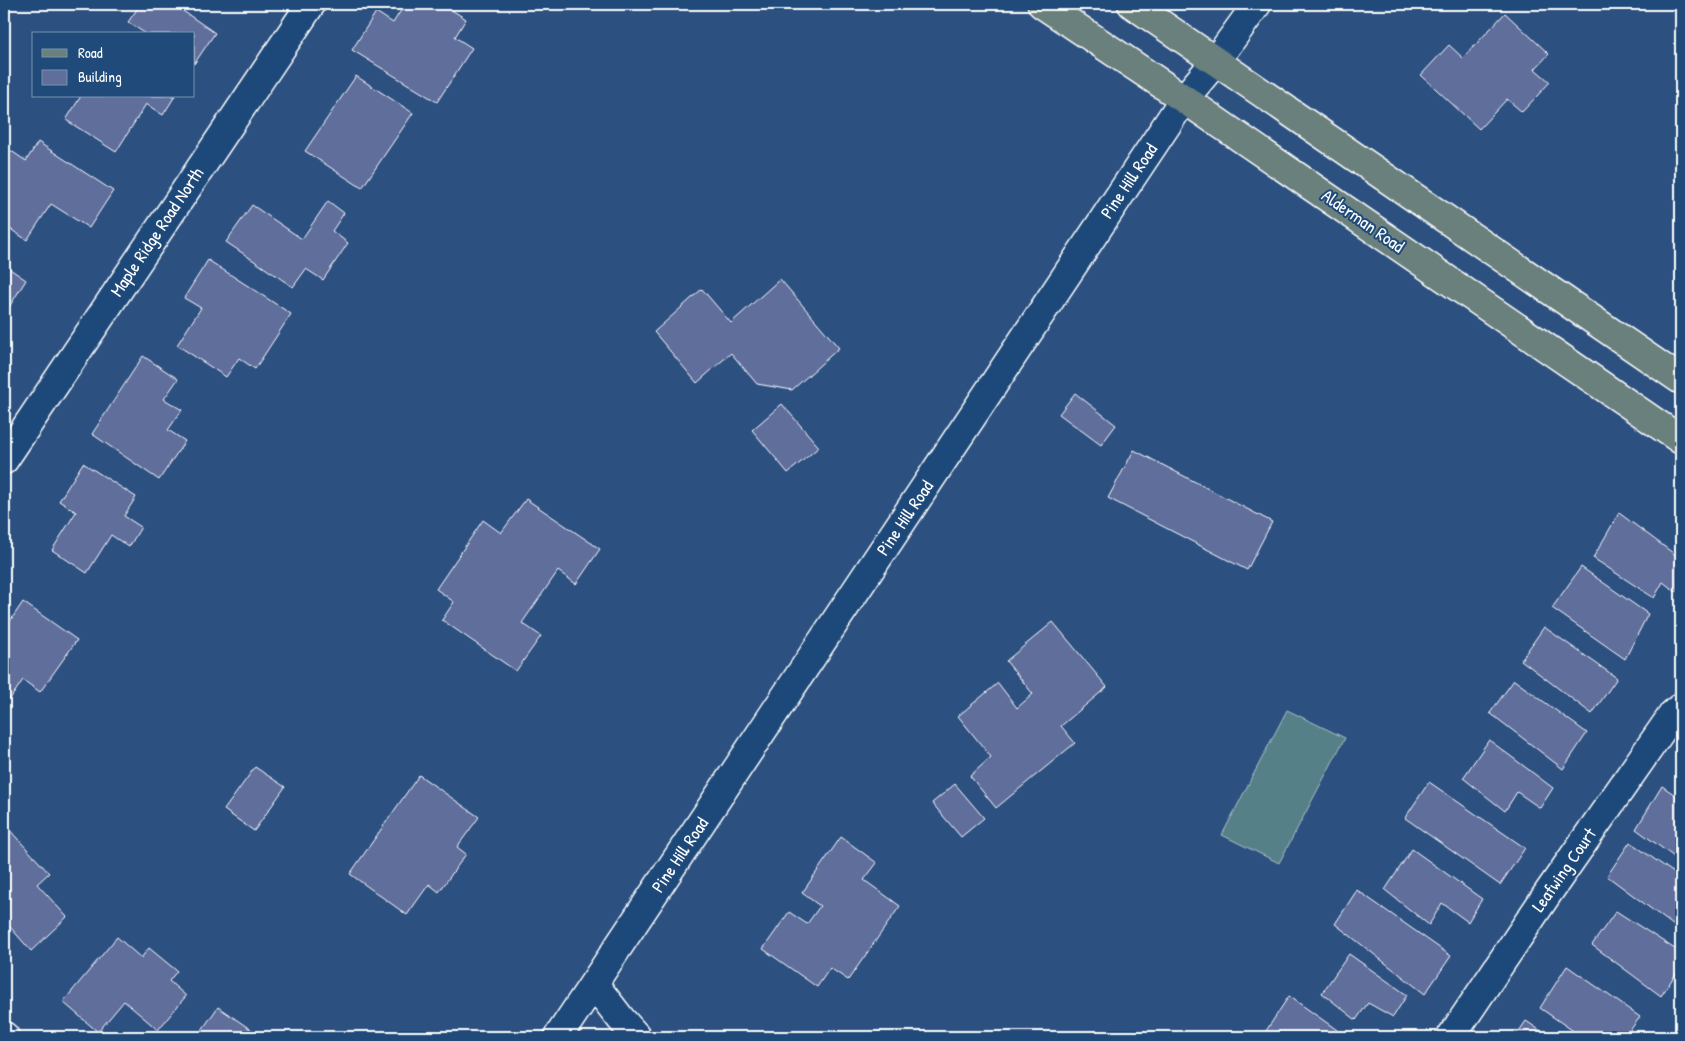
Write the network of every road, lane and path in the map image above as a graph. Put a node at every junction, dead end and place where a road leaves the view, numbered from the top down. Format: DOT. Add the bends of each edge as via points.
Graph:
graph roads {
  1 [pos="311,4"];
  2 [pos="1042,4"];
  3 [pos="1132,4"];
  4 [pos="1257,4"];
  5 [pos="1215,62"];
  6 [pos="1184,99"];
  7 [pos="1681,380"];
  8 [pos="1681,440"];
  9 [pos="4,460"];
  10 [pos="1681,707"];
  11 [pos="594,984"];
  12 [pos="558,1037"];
  13 [pos="637,1037"];
  14 [pos="1451,1037"];
  1 -- 9 [label="street, Maple Ridge Road North"];
  2 -- 6 [label="main road, Alderman Road"];
  3 -- 5 [label="main road"];
  4 -- 5 [label="street, Pine Hill Road"];
  5 -- 6 [label="street, Pine Hill Road"];
  5 -- 7 [label="main road"];
  6 -- 8 [label="main road, Alderman Road"];
  6 -- 11 [label="street, Pine Hill Road"];
  10 -- 14 [label="street, Leafwing Court" via="1548,893"];
  11 -- 12 [label="street, Pine Hill Road"];
  11 -- 13 [label="street"];
}
